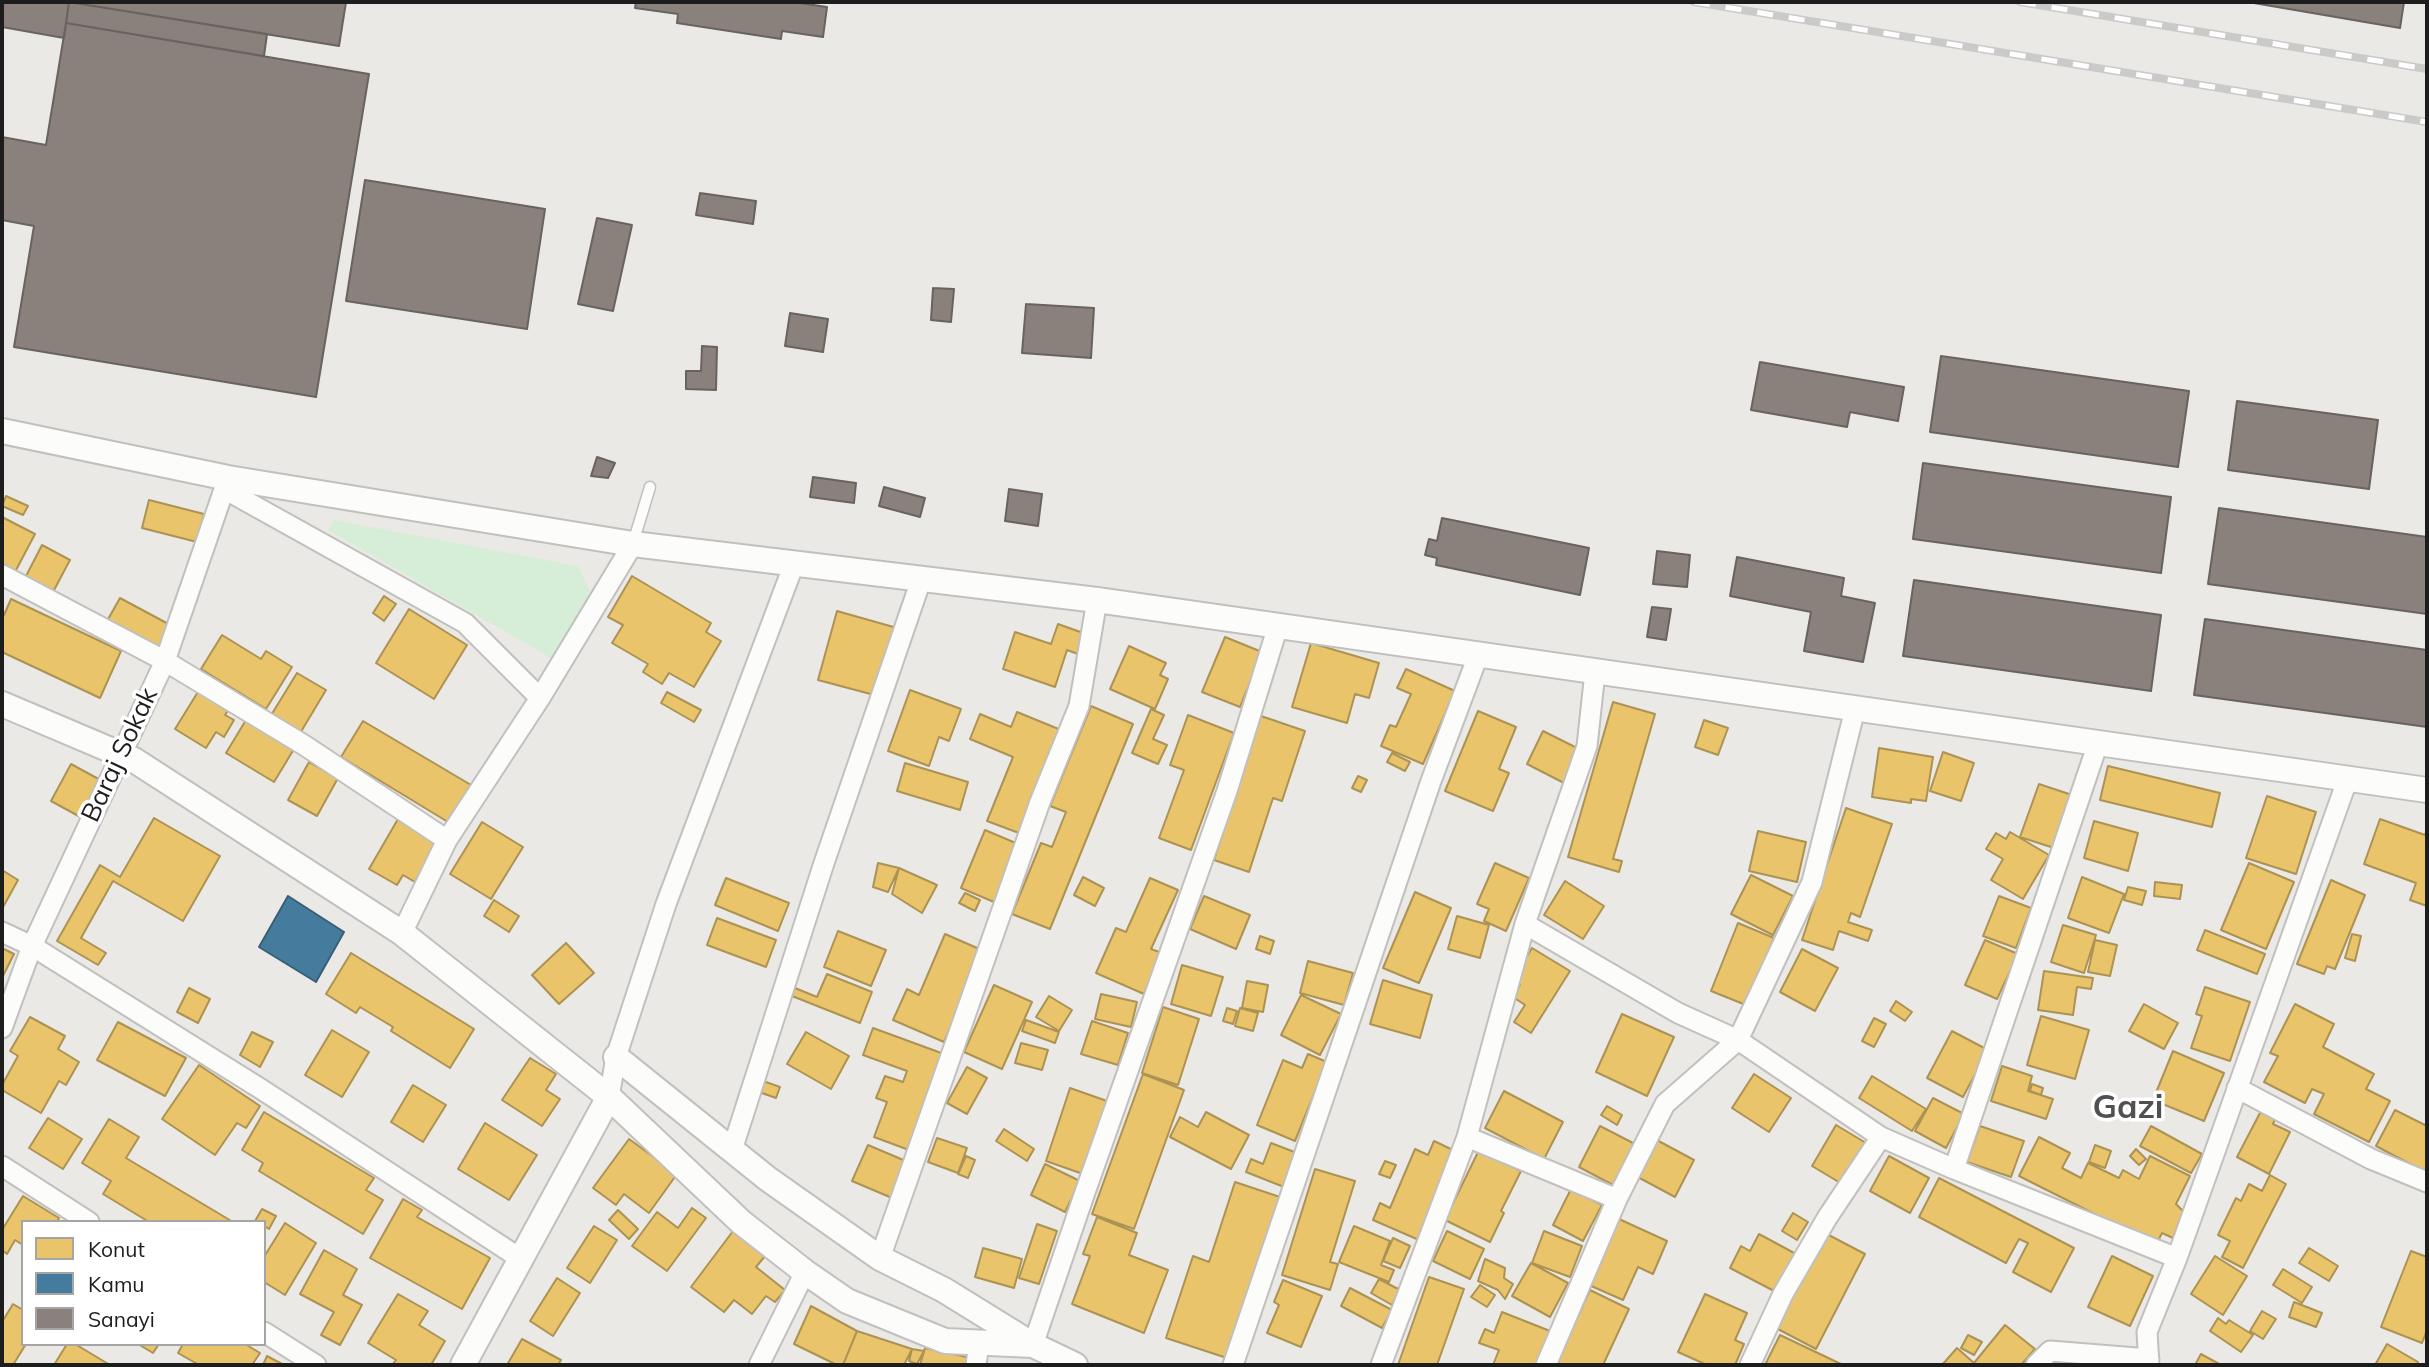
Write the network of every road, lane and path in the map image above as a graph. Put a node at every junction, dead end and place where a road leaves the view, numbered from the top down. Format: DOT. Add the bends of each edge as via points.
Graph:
graph roads {
  1 [pos="2,431"];
  2 [pos="227,484"];
  3 [pos="650,487"];
  4 [pos="633,544"];
  5 [pos="794,565"];
  6 [pos="2,575"];
  7 [pos="921,580"];
  8 [pos="1097,600"];
  9 [pos="1278,626"];
  10 [pos="1479,653"];
  11 [pos="165,661"];
  12 [pos="1595,672"];
  13 [pos="540,698"];
  14 [pos="2,704"];
  15 [pos="1855,709"];
  16 [pos="2098,743"];
  17 [pos="120,755"];
  18 [pos="2348,778"];
  19 [pos="2427,790"];
  20 [pos="447,840"];
  21 [pos="1525,924"];
  22 [pos="2,932"];
  23 [pos="402,933"];
  24 [pos="32,946"];
  25 [pos="2,1028"];
  26 [pos="1738,1040"];
  27 [pos="616,1056"];
  28 [pos="2237,1088"];
  29 [pos="609,1097"];
  30 [pos="1467,1137"];
  31 [pos="1881,1137"];
  32 [pos="732,1150"];
  33 [pos="2,1166"];
  34 [pos="1954,1169"];
  35 [pos="2427,1182"];
  36 [pos="1617,1199"];
  37 [pos="86,1220"];
  38 [pos="880,1258"];
  39 [pos="2177,1258"];
  40 [pos="521,1259"];
  41 [pos="805,1272"];
  42 [pos="266,1333"];
  43 [pos="1033,1345"];
  44 [pos="978,1354"];
  45 [pos="2149,1362"];
  46 [pos="316,1365"];
  47 [pos="463,1365"];
  48 [pos="759,1365"];
  49 [pos="1075,1365"];
  50 [pos="1233,1365"];
  51 [pos="1381,1365"];
  52 [pos="1546,1365"];
  53 [pos="1749,1365"];
  54 [pos="2036,1365"];
  1 -- 2 [label="street"];
  2 -- 4 [label="street"];
  2 -- 11 [label="street, Baraj Sokak"];
  2 -- 13 [label="street" via="465,623"];
  3 -- 4 [label="lane"];
  4 -- 5 [label="street"];
  4 -- 13 [label="street"];
  5 -- 7 [label="street"];
  5 -- 27 [label="street" via="666,904"];
  6 -- 11 [label="street"];
  7 -- 8 [label="street"];
  7 -- 32 [label="street"];
  8 -- 9 [label="street"];
  8 -- 38 [label="street" via="1079,706 1040,802"];
  9 -- 10 [label="street"];
  9 -- 43 [label="street" via="1227,790"];
  10 -- 12 [label="street"];
  10 -- 50 [label="street" via="1431,781"];
  11 -- 17 [label="street, Baraj Sokak"];
  11 -- 20 [label="street"];
  12 -- 15 [label="street"];
  12 -- 21 [label="street" via="1587,746"];
  13 -- 20 [label="street"];
  14 -- 17 [label="street"];
  15 -- 16 [label="street"];
  15 -- 26 [label="street" via="1812,882"];
  16 -- 18 [label="street"];
  16 -- 34 [label="street"];
  17 -- 23 [label="street"];
  17 -- 24 [label="street, Baraj Sokak"];
  18 -- 19 [label="street"];
  18 -- 28 [label="street"];
  20 -- 23 [label="street"];
  21 -- 26 [label="street" via="1678,1013"];
  21 -- 30 [label="street"];
  22 -- 24 [label="street"];
  23 -- 29 [label="street"];
  24 -- 25 [label="street, Baraj Sokak"];
  24 -- 40 [label="street" via="261,1088"];
  26 -- 31 [label="street"];
  26 -- 36 [label="street" via="1665,1104"];
  27 -- 29 [label="street"];
  27 -- 32 [label="street"];
  28 -- 35 [label="street" via="2371,1159"];
  28 -- 39 [label="street"];
  29 -- 40 [label="street"];
  29 -- 41 [label="street" via="741,1222"];
  30 -- 36 [label="street"];
  30 -- 51 [label="street"];
  31 -- 34 [label="street"];
  31 -- 53 [label="street" via="1827,1218"];
  32 -- 38 [label="street"];
  33 -- 37 [label="street"];
  34 -- 39 [label="street"];
  36 -- 52 [label="street"];
  38 -- 43 [label="street" via="944,1290"];
  39 -- 45 [label="street" via="2147,1332"];
  40 -- 47 [label="street"];
  41 -- 44 [label="street" via="847,1301"];
  41 -- 48 [label="street"];
  42 -- 46 [label="street"];
  43 -- 44 [label="street"];
  43 -- 49 [label="street"];
  45 -- 54 [label="street" via="2050,1351"];
}
